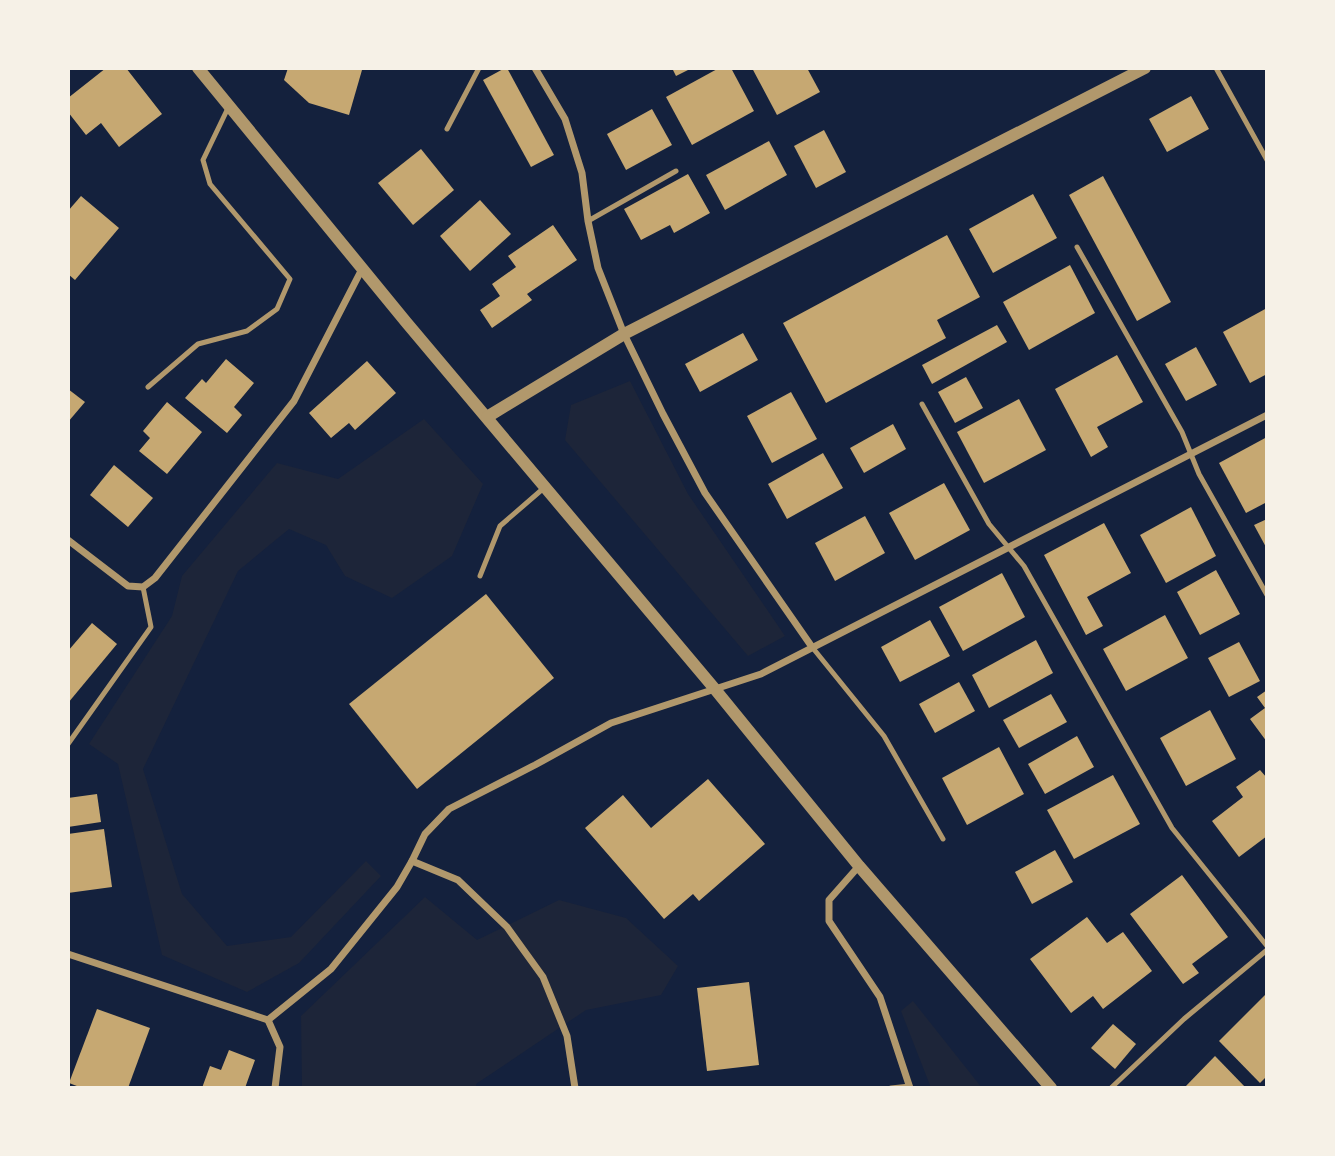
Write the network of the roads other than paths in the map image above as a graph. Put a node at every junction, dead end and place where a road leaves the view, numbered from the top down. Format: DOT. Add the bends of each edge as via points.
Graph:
graph roads {
  1 [pos="198,68"];
  2 [pos="480,68"];
  3 [pos="535,68"];
  4 [pos="1144,68"];
  5 [pos="1216,68"];
  6 [pos="229,106"];
  7 [pos="447,129"];
  8 [pos="1267,160"];
  9 [pos="676,172"];
  10 [pos="588,221"];
  11 [pos="1077,247"];
  12 [pos="362,269"];
  13 [pos="624,334"];
  14 [pos="148,387"];
  15 [pos="922,404"];
  16 [pos="1267,415"];
  17 [pos="487,417"];
  18 [pos="1190,454"];
  19 [pos="545,486"];
  20 [pos="68,540"];
  21 [pos="1008,547"];
  22 [pos="480,576"];
  23 [pos="143,587"];
  24 [pos="1267,595"];
  25 [pos="812,647"];
  26 [pos="714,688"];
  27 [pos="68,744"];
  28 [pos="943,839"];
  29 [pos="412,861"];
  30 [pos="859,866"];
  31 [pos="1267,948"];
  32 [pos="68,954"];
  33 [pos="268,1020"];
  34 [pos="910,1087"];
  35 [pos="275,1088"];
  36 [pos="575,1088"];
  37 [pos="891,1088"];
  38 [pos="1051,1088"];
  39 [pos="1111,1088"];
  1 -- 6 [label="street"];
  2 -- 7 [label="lane"];
  3 -- 10 [label="street" via="565,119 582,173"];
  4 -- 13 [label="street"];
  5 -- 8 [label="lane"];
  6 -- 12 [label="street"];
  6 -- 14 [label="lane" via="203,160 210,184 290,279 276,309 247,331 198,344"];
  9 -- 10 [label="lane"];
  10 -- 13 [label="street" via="598,268"];
  11 -- 18 [label="lane" via="1182,432"];
  12 -- 17 [label="street"];
  12 -- 23 [label="street" via="294,401 155,578"];
  13 -- 17 [label="street"];
  13 -- 25 [label="street" via="705,492"];
  15 -- 21 [label="lane" via="989,524"];
  16 -- 18 [label="street"];
  17 -- 19 [label="street"];
  18 -- 21 [label="street"];
  18 -- 24 [label="lane"];
  19 -- 22 [label="lane" via="500,526"];
  19 -- 26 [label="street"];
  20 -- 23 [label="street" via="128,586"];
  21 -- 25 [label="street"];
  21 -- 31 [label="lane" via="1024,566 1172,828"];
  23 -- 27 [label="lane" via="151,627"];
  25 -- 26 [label="street" via="761,674"];
  25 -- 28 [label="lane" via="884,736"];
  26 -- 29 [label="street" via="611,723 449,809 425,834"];
  26 -- 30 [label="street"];
  29 -- 33 [label="street" via="397,887 331,968"];
  29 -- 36 [label="street" via="458,880 507,927 543,977 567,1036"];
  30 -- 34 [label="street" via="829,900 829,920 880,997"];
  30 -- 38 [label="street"];
  31 -- 39 [label="lane"];
  32 -- 33 [label="street"];
  33 -- 35 [label="street" via="280,1047"];
  34 -- 37 [label="lane"];
}
